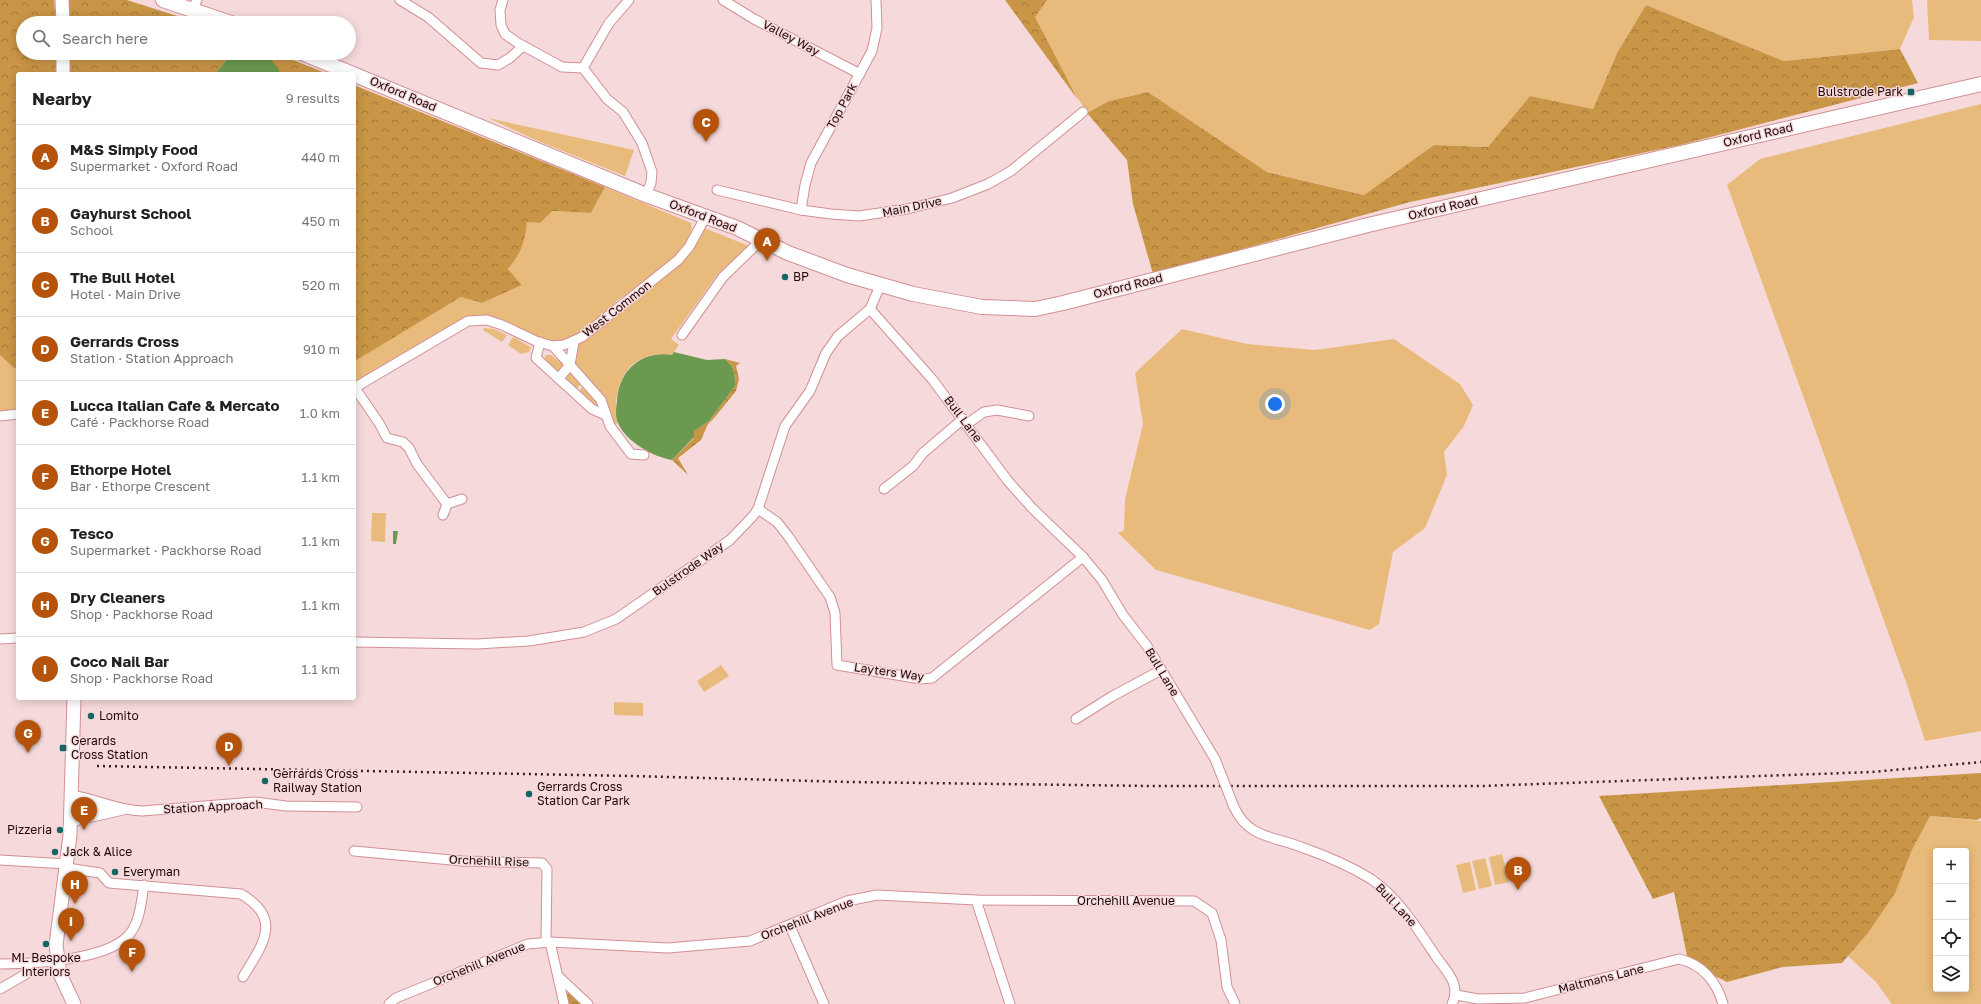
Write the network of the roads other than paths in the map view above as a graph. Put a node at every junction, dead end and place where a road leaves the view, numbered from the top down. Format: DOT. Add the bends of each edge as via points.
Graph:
graph roads {
  1 [pos="62,0"];
  2 [pos="163,0"];
  3 [pos="400,0"];
  4 [pos="503,0"];
  5 [pos="629,0"];
  6 [pos="723,0"];
  7 [pos="876,0"];
  8 [pos="195,5"];
  9 [pos="63,16"];
  10 [pos="217,16"];
  11 [pos="523,46"];
  12 [pos="63,60"];
  13 [pos="319,60"];
  14 [pos="583,68"];
  15 [pos="63,72"];
  16 [pos="348,72"];
  17 [pos="860,74"];
  18 [pos="356,75"];
  19 [pos="1981,84"];
  20 [pos="1083,112"];
  21 [pos="717,190"];
  22 [pos="646,195"];
  23 [pos="801,210"];
  24 [pos="706,216"];
  25 [pos="758,238"];
  26 [pos="880,286"];
  27 [pos="870,309"];
  28 [pos="682,335"];
  29 [pos="540,342"];
  30 [pos="574,342"];
  31 [pos="553,346"];
  32 [pos="570,365"];
  33 [pos="559,378"];
  34 [pos="585,382"];
  35 [pos="356,387"];
  36 [pos="356,389"];
  37 [pos="575,393"];
  38 [pos="16,414"];
  39 [pos="605,415"];
  40 [pos="0,416"];
  41 [pos="1029,416"];
  42 [pos="965,421"];
  43 [pos="644,455"];
  44 [pos="884,489"];
  45 [pos="462,499"];
  46 [pos="447,504"];
  47 [pos="758,509"];
  48 [pos="443,515"];
  49 [pos="1083,557"];
  50 [pos="16,638"];
  51 [pos="0,639"];
  52 [pos="356,642"];
  53 [pos="1161,670"];
  54 [pos="74,700"];
  55 [pos="1076,719"];
  56 [pos="72,798"];
  57 [pos="357,807"];
  58 [pos="125,810"];
  59 [pos="70,822"];
  60 [pos="354,851"];
  61 [pos="0,860"];
  62 [pos="67,866"];
  63 [pos="144,885"];
  64 [pos="976,900"];
  65 [pos="790,926"];
  66 [pos="548,942"];
  67 [pos="57,961"];
  68 [pos="0,964"];
  69 [pos="28,964"];
  70 [pos="243,977"];
  71 [pos="559,978"];
  72 [pos="1227,987"];
  73 [pos="0,989"];
  74 [pos="1456,995"];
  75 [pos="74,1004"];
  76 [pos="389,1004"];
  77 [pos="564,1004"];
  78 [pos="588,1004"];
  79 [pos="824,1004"];
  80 [pos="1010,1004"];
  81 [pos="1225,1004"];
  82 [pos="1235,1004"];
  83 [pos="1452,1004"];
  84 [pos="1723,1004"];
  1 -- 9 [label="main road"];
  2 -- 8 [label="main road"];
  3 -- 11 [label="street" via="428,17 481,64 498,65"];
  4 -- 11 [label="street" via="500,10 501,25 505,34"];
  5 -- 14 [label="street" via="609,23"];
  6 -- 17 [label="street, Valley Way"];
  7 -- 17 [label="street, Top Park" via="877,28 872,51"];
  8 -- 10 [label="main road"];
  11 -- 14 [label="street" via="562,67"];
  12 -- 15 [label="main road"];
  13 -- 16 [label="main road, Oxford Road"];
  14 -- 22 [label="street" via="607,99 623,112 642,143 652,172"];
  17 -- 23 [label="street, Top Park" via="811,164 804,185"];
  18 -- 22 [label="main road, Oxford Road"];
  19 -- 26 [label="main road, Oxford Road" via="1368,225 1035,309 975,306"];
  20 -- 23 [label="street, Main Drive" via="1011,171 988,184 952,198 907,209 859,216"];
  21 -- 23 [label="street, Main Drive"];
  22 -- 24 [label="main road, Oxford Road"];
  24 -- 25 [label="main road, Oxford Road"];
  24 -- 30 [label="street, West Common" via="689,247 678,260"];
  25 -- 26 [label="main road, Oxford Road" via="815,264"];
  25 -- 28 [label="street" via="754,246 723,277"];
  26 -- 27 [label="street, Bulstrode Way"];
  27 -- 42 [label="street, Bull Lane" via="932,378"];
  27 -- 47 [label="street, Bulstrode Way" via="838,336 826,353 810,391 785,426"];
  29 -- 31 [label="street, West Common"];
  29 -- 33 [label="street" via="536,358"];
  29 -- 35 [label="street, West Common" via="502,324 487,320 468,321"];
  30 -- 31 [label="street, West Common"];
  30 -- 32 [label="street"];
  31 -- 32 [label="street"];
  32 -- 33 [label="street"];
  32 -- 34 [label="street"];
  33 -- 37 [label="street"];
  34 -- 37 [label="street"];
  34 -- 39 [label="street" via="601,400"];
  36 -- 46 [label="street" via="387,438 403,442 409,448 417,464"];
  37 -- 39 [label="street" via="592,409"];
  38 -- 40 [label="street"];
  39 -- 43 [label="street" via="631,454"];
  41 -- 42 [label="street" via="997,410 984,412"];
  42 -- 44 [label="street" via="923,453 912,466"];
  42 -- 49 [label="street, Bull Lane" via="1008,481"];
  45 -- 46 [label="street"];
  46 -- 48 [label="street"];
  47 -- 49 [label="street, Layters Way" via="777,522 830,597 835,613 837,665 921,679 932,678"];
  47 -- 52 [label="street, Bulstrode Way" via="730,540 616,619 584,632 529,641 477,644"];
  49 -- 53 [label="street, Bull Lane" via="1102,580"];
  50 -- 51 [label="street"];
  53 -- 55 [label="street"];
  53 -- 74 [label="street, Bull Lane, bridge" via="1215,759 1241,820 1271,839 1301,846 1371,880 1414,923 1453,982"];
  54 -- 56 [label="main road"];
  56 -- 58 [label="street" via="97,810"];
  56 -- 59 [label="main road"];
  57 -- 58 [label="street, Station Approach" via="286,806 255,802"];
  58 -- 59 [label="street"];
  59 -- 62 [label="main road"];
  60 -- 66 [label="street, Orchehill Rise" via="462,861 542,863 547,868"];
  61 -- 62 [label="street"];
  62 -- 63 [label="street" via="100,873 109,883"];
  62 -- 67 [label="main road" via="56,945"];
  63 -- 67 [label="street" via="136,924 127,937 114,947"];
  63 -- 70 [label="street" via="241,894 254,902 263,914 266,932"];
  64 -- 65 [label="street, Orchehill Avenue" via="877,895 847,901"];
  64 -- 72 [label="street, Orchehill Avenue" via="1194,901 1212,913 1221,940"];
  64 -- 80 [label="street"];
  65 -- 66 [label="street, Orchehill Avenue" via="750,941 668,948"];
  65 -- 79 [label="street"];
  66 -- 71 [label="street, Orchehill Rise"];
  66 -- 76 [label="street, Orchehill Avenue" via="528,944 396,998"];
  67 -- 69 [label="street"];
  67 -- 75 [label="main road"];
  68 -- 69 [label="street"];
  69 -- 73 [label="street" via="26,974"];
  71 -- 77 [label="street, Orchehill Rise"];
  71 -- 78 [label="street"];
  72 -- 81 [label="street"];
  72 -- 82 [label="street, Orchehill Avenue"];
  74 -- 83 [label="street"];
  74 -- 84 [label="street, Maltmans Lane" via="1478,999 1525,998 1679,959 1696,965 1706,974 1716,986"];
}
